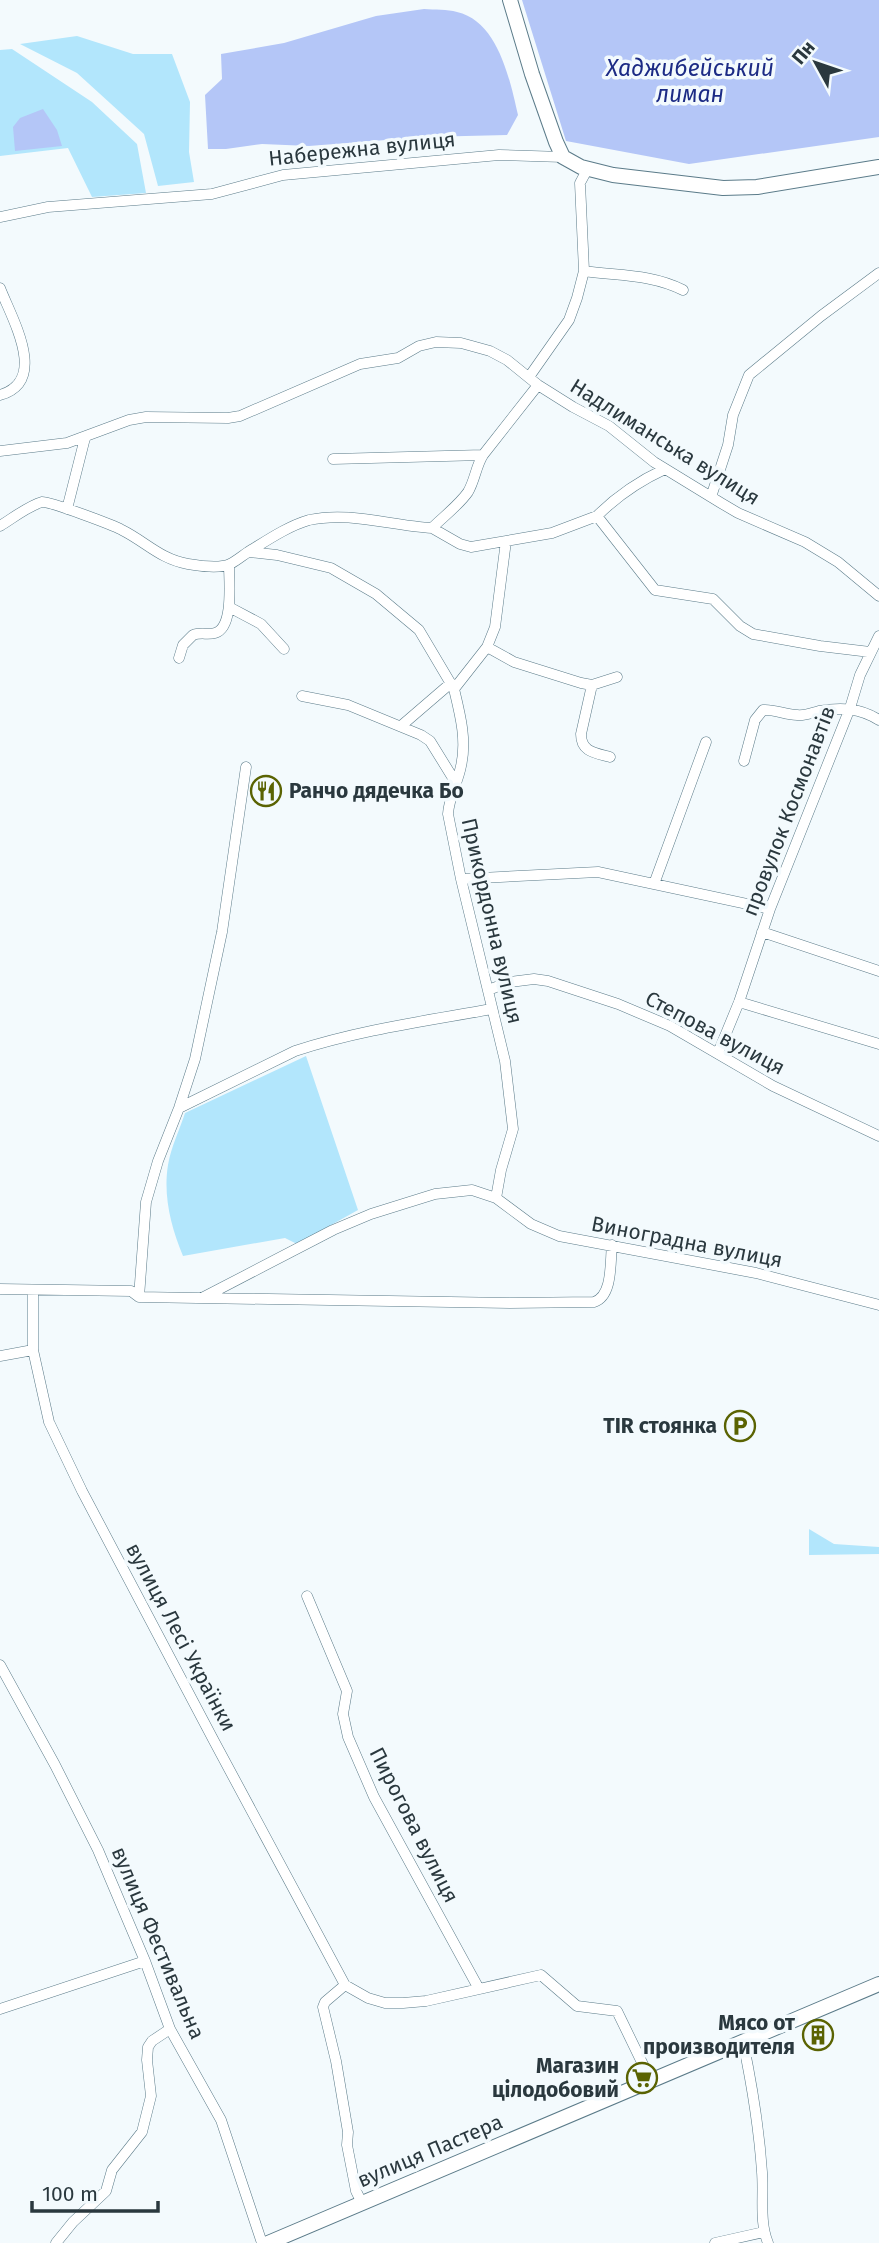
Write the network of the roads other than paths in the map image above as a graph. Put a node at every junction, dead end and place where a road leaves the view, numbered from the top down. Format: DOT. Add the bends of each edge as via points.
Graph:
graph roads {
  1 [pos="510,0"];
  2 [pos="564,157"];
  3 [pos="879,167"];
  4 [pos="587,170"];
  5 [pos="0,217"];
  6 [pos="584,271"];
  7 [pos="879,273"];
  8 [pos="0,288"];
  9 [pos="683,290"];
  10 [pos="529,377"];
  11 [pos="538,385"];
  12 [pos="0,395"];
  13 [pos="85,438"];
  14 [pos="0,451"];
  15 [pos="483,455"];
  16 [pos="333,459"];
  17 [pos="665,469"];
  18 [pos="711,497"];
  19 [pos="67,509"];
  20 [pos="597,516"];
  21 [pos="0,526"];
  22 [pos="432,528"];
  23 [pos="506,541"];
  24 [pos="248,552"];
  25 [pos="229,565"];
  26 [pos="879,596"];
  27 [pos="229,607"];
  28 [pos="879,636"];
  29 [pos="487,647"];
  30 [pos="284,649"];
  31 [pos="870,652"];
  32 [pos="179,658"];
  33 [pos="617,677"];
  34 [pos="592,685"];
  35 [pos="452,686"];
  36 [pos="302,696"];
  37 [pos="850,708"];
  38 [pos="879,719"];
  39 [pos="401,726"];
  40 [pos="706,742"];
  41 [pos="610,757"];
  42 [pos="744,761"];
  43 [pos="246,767"];
  44 [pos="456,783"];
  45 [pos="461,879"];
  46 [pos="654,884"];
  47 [pos="770,909"];
  48 [pos="762,932"];
  49 [pos="879,971"];
  50 [pos="488,990"];
  51 [pos="739,1002"];
  52 [pos="492,1009"];
  53 [pos="879,1044"];
  54 [pos="718,1053"];
  55 [pos="179,1108"];
  56 [pos="879,1136"];
  57 [pos="496,1198"];
  58 [pos="612,1245"];
  59 [pos="0,1289"];
  60 [pos="33,1291"];
  61 [pos="139,1297"];
  62 [pos="202,1297"];
  63 [pos="879,1305"];
  64 [pos="33,1350"];
  65 [pos="0,1356"];
  66 [pos="307,1596"];
  67 [pos="0,1665"];
  68 [pos="145,1961"];
  69 [pos="345,1984"];
  70 [pos="879,1984"];
  71 [pos="479,1989"];
  72 [pos="0,2009"];
  73 [pos="170,2029"];
  74 [pos="743,2042"];
  75 [pos="651,2081"];
  76 [pos="362,2203"];
  77 [pos="764,2232"];
  78 [pos="56,2243"];
  79 [pos="262,2243"];
  80 [pos="268,2243"];
  81 [pos="715,2243"];
  82 [pos="768,2243"];
  1 -- 2 [label="street"];
  2 -- 4 [label="street"];
  2 -- 5 [label="street, Набережна вулиця" via="499,155 296,173 212,194 48,207"];
  3 -- 4 [label="street" via="757,187 723,188"];
  4 -- 6 [label="street" via="580,183"];
  6 -- 9 [label="street" via="645,276"];
  6 -- 10 [label="street" via="569,320"];
  7 -- 18 [label="street" via="749,375"];
  8 -- 12 [label="street" via="26,354 18,386"];
  10 -- 11 [label="street, Надлиманська вулиця"];
  10 -- 13 [label="street, Надлиманська вулиця" via="490,351 436,342 398,358 360,364 240,416 146,417"];
  11 -- 15 [label="street"];
  11 -- 17 [label="street, Надлиманська вулиця" via="609,426"];
  13 -- 14 [label="street, Надлиманська вулиця"];
  13 -- 19 [label="street"];
  15 -- 16 [label="street"];
  15 -- 22 [label="street" via="464,497"];
  17 -- 18 [label="street, Надлиманська вулиця"];
  17 -- 20 [label="street" via="640,480"];
  18 -- 26 [label="street, Надлиманська вулиця" via="805,542"];
  19 -- 21 [label="street" via="44,502"];
  19 -- 25 [label="street" via="124,530 170,559"];
  20 -- 23 [label="street" via="552,533"];
  20 -- 31 [label="street" via="655,590 713,599 752,634"];
  22 -- 23 [label="street" via="466,546"];
  22 -- 24 [label="street" via="323,518 293,527"];
  23 -- 29 [label="street" via="499,607"];
  24 -- 25 [label="street"];
  24 -- 35 [label="street, Прикордонна вулиця" via="331,568 376,594 419,629"];
  25 -- 27 [label="street"];
  27 -- 30 [label="street" via="261,624"];
  27 -- 32 [label="street" via="223,629 193,635"];
  28 -- 31 [label="street, провулок Космонавтів"];
  29 -- 34 [label="street" via="514,662"];
  29 -- 35 [label="street"];
  31 -- 37 [label="street, провулок Космонавтів"];
  33 -- 34 [label="street"];
  34 -- 41 [label="street" via="581,742 591,752"];
  35 -- 39 [label="street"];
  35 -- 44 [label="street, Прикордонна вулиця" via="464,745"];
  36 -- 39 [label="street" via="348,705"];
  37 -- 38 [label="street"];
  37 -- 42 [label="street" via="798,716 763,710 755,720"];
  37 -- 47 [label="street, провулок Космонавтів"];
  39 -- 44 [label="street" via="430,741"];
  40 -- 46 [label="street"];
  43 -- 55 [label="street" via="222,932 195,1059"];
  44 -- 45 [label="street, Прикордонна вулиця" via="449,824"];
  45 -- 46 [label="street" via="587,872"];
  45 -- 50 [label="street, Прикордонна вулиця"];
  46 -- 47 [label="street"];
  47 -- 48 [label="street, провулок Космонавтів"];
  48 -- 49 [label="street"];
  48 -- 51 [label="street, провулок Космонавтів"];
  50 -- 52 [label="street, Прикордонна вулиця"];
  50 -- 54 [label="street, Степова вулиця" via="510,982 548,981 618,1003"];
  51 -- 53 [label="street"];
  51 -- 54 [label="street, провулок Космонавтів"];
  52 -- 55 [label="street" via="315,1044"];
  52 -- 57 [label="street, Прикордонна вулиця" via="505,1060 513,1129"];
  54 -- 56 [label="street, Степова вулиця" via="773,1086"];
  55 -- 61 [label="street" via="146,1202"];
  57 -- 58 [label="street, Виноградна вулиця" via="546,1232"];
  57 -- 62 [label="street" via="456,1190 371,1214"];
  58 -- 62 [label="street" via="607,1290 593,1302"];
  58 -- 63 [label="street, Виноградна вулиця" via="756,1273"];
  59 -- 60 [label="street"];
  60 -- 61 [label="street" via="131,1291"];
  60 -- 64 [label="street, вулиця Лесі Українки"];
  61 -- 62 [label="street"];
  64 -- 65 [label="street"];
  64 -- 69 [label="street, вулиця Лесі Українки" via="48,1422 76,1479"];
  66 -- 71 [label="street, Пирогова вулиця" via="347,1691 345,1726 369,1785"];
  67 -- 68 [label="street, вулиця Фестивальна" via="98,1850"];
  68 -- 72 [label="street"];
  68 -- 73 [label="street, вулиця Фестивальна"];
  69 -- 71 [label="street" via="385,2003 426,2001"];
  69 -- 76 [label="street" via="323,2007 356,2191"];
  70 -- 74 [label="street, вулиця Пастера"];
  71 -- 75 [label="street" via="541,1975 577,2006 617,2011"];
  73 -- 78 [label="street" via="148,2047 151,2096 142,2132 113,2170 106,2191"];
  73 -- 79 [label="street, вулиця Фестивальна" via="221,2120"];
  74 -- 75 [label="street, вулиця Пастера"];
  74 -- 77 [label="street" via="762,2173"];
  75 -- 76 [label="street, вулиця Пастера"];
  76 -- 80 [label="street, вулиця Пастера"];
  77 -- 81 [label="street"];
  77 -- 82 [label="street"];
}
